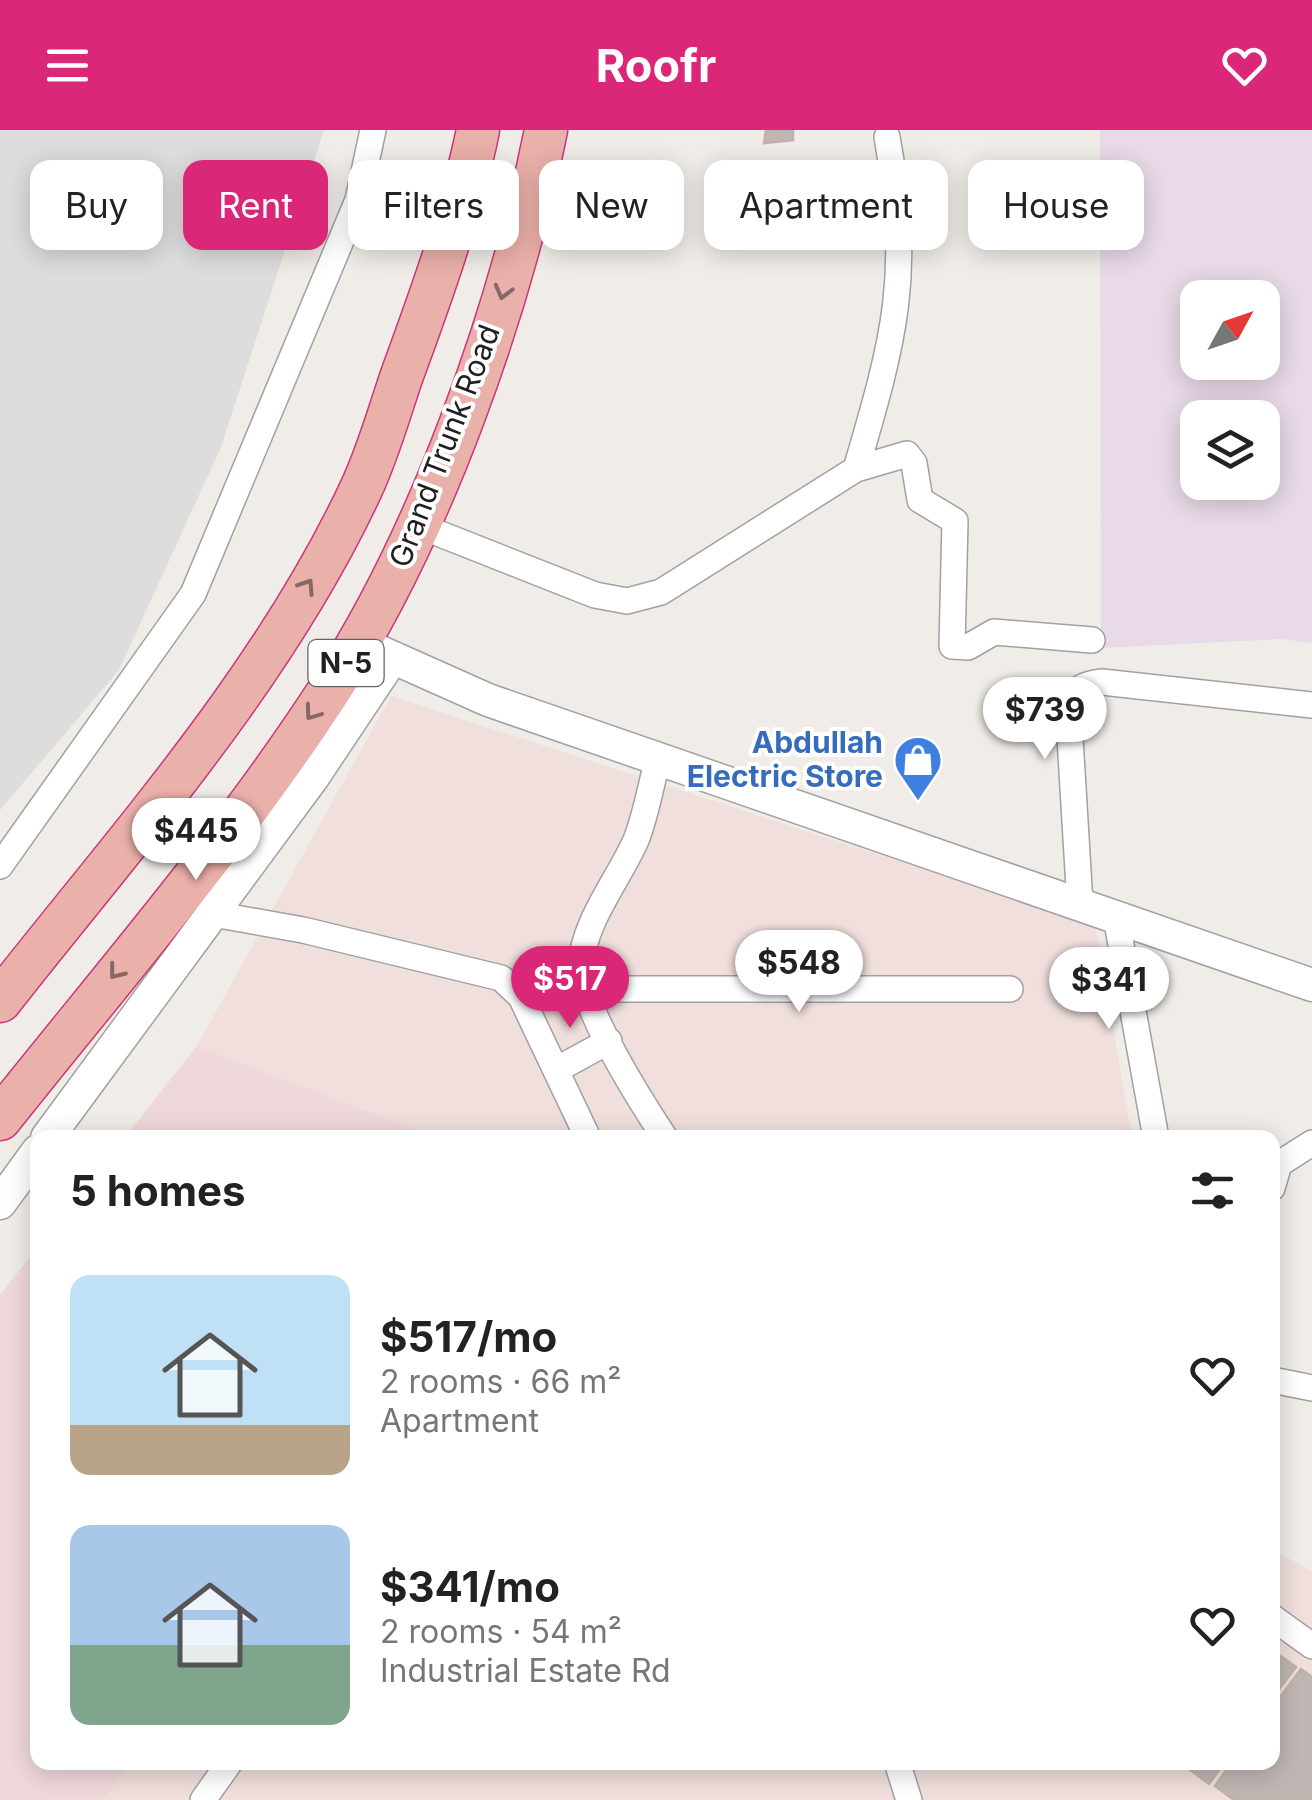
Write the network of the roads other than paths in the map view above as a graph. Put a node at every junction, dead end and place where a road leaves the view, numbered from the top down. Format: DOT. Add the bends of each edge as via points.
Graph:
graph roads {
  1 [pos="373,130"];
  2 [pos="478,130"];
  3 [pos="546,130"];
  4 [pos="888,137"];
  5 [pos="856,469"];
  6 [pos="420,526"];
  7 [pos="1092,640"];
  8 [pos="374,651"];
  9 [pos="1312,705"];
  10 [pos="658,758"];
  11 [pos="0,866"];
  12 [pos="1080,904"];
  13 [pos="212,914"];
  14 [pos="1116,917"];
  15 [pos="584,979"];
  16 [pos="1312,984"];
  17 [pos="1010,989"];
  18 [pos="521,997"];
  19 [pos="0,1002"];
  20 [pos="610,1041"];
  21 [pos="556,1070"];
  22 [pos="0,1119"];
  23 [pos="53,1130"];
  24 [pos="584,1130"];
  25 [pos="660,1130"];
  26 [pos="1155,1130"];
  27 [pos="1312,1143"];
  28 [pos="30,1162"];
  29 [pos="1280,1163"];
  30 [pos="0,1203"];
  31 [pos="1280,1386"];
  32 [pos="1312,1388"];
  33 [pos="1280,1622"];
  34 [pos="1312,1646"];
  35 [pos="224,1770"];
  36 [pos="900,1770"];
  37 [pos="203,1800"];
  38 [pos="910,1800"];
  1 -- 11 [label="street" via="358,200 193,594"];
  19 -- 2 [label="highway, Grand Trunk Road / N-5, one-way" via="254,670 362,488 431,295"];
  3 -- 6 [label="highway, Grand Trunk Road / N-5, one-way" via="494,325"];
  4 -- 5 [label="street" via="900,210 900,294"];
  5 -- 6 [label="street" via="661,592 627,602"];
  5 -- 7 [label="street" via="908,454 920,500 955,521 952,646 968,647 994,632"];
  6 -- 8 [label="highway, Grand Trunk Road / N-5"];
  8 -- 10 [label="street" via="488,700"];
  8 -- 13 [label="street"];
  8 -- 22 [label="highway, Grand Trunk Road / N-5, one-way" via="332,687"];
  9 -- 12 [label="street" via="1102,682 1074,692 1068,705"];
  10 -- 12 [label="street"];
  10 -- 15 [label="street" via="638,836 589,933"];
  12 -- 14 [label="street"];
  13 -- 18 [label="street" via="501,978"];
  13 -- 23 [label="street"];
  14 -- 16 [label="street"];
  14 -- 26 [label="street"];
  15 -- 17 [label="street"];
  15 -- 18 [label="street"];
  15 -- 20 [label="street"];
  18 -- 21 [label="street"];
  20 -- 21 [label="street"];
  20 -- 25 [label="street"];
  21 -- 24 [label="street"];
  27 -- 29 [label="street"];
  28 -- 30 [label="street"];
  31 -- 32 [label="street"];
  33 -- 34 [label="street"];
  35 -- 37 [label="street"];
  36 -- 38 [label="street"];
}
